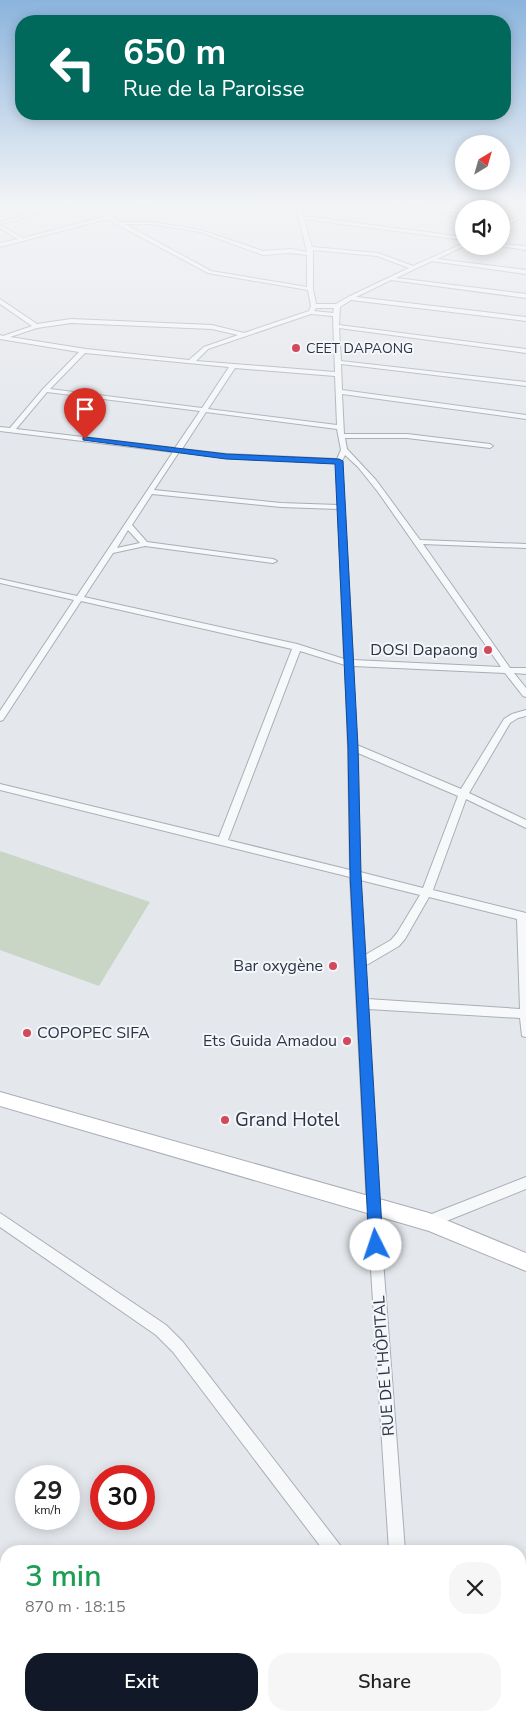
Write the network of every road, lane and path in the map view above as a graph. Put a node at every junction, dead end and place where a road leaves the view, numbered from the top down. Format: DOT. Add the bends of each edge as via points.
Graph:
graph roads {
  1 [pos="277,283"];
  2 [pos="310,283"];
  3 [pos="382,283"];
  4 [pos="426,283"];
  5 [pos="310,289"];
  6 [pos="526,296"];
  7 [pos="350,298"];
  8 [pos="0,301"];
  9 [pos="313,309"];
  10 [pos="336,316"];
  11 [pos="526,320"];
  12 [pos="36,326"];
  13 [pos="245,334"];
  14 [pos="2,338"];
  15 [pos="84,350"];
  16 [pos="526,351"];
  17 [pos="192,362"];
  18 [pos="337,362"];
  19 [pos="233,366"];
  20 [pos="338,374"];
  21 [pos="526,384"];
  22 [pos="45,390"];
  23 [pos="340,392"];
  24 [pos="204,410"];
  25 [pos="526,417"];
  26 [pos="0,428"];
  27 [pos="12,429"];
  28 [pos="341,432"];
  29 [pos="490,446"];
  30 [pos="344,450"];
  31 [pos="176,451"];
  32 [pos="339,461"];
  33 [pos="149,492"];
  34 [pos="341,508"];
  35 [pos="128,525"];
  36 [pos="419,542"];
  37 [pos="145,544"];
  38 [pos="526,546"];
  39 [pos="111,551"];
  40 [pos="273,561"];
  41 [pos="0,581"];
  42 [pos="81,598"];
  43 [pos="297,647"];
  44 [pos="348,663"];
  45 [pos="507,671"];
  46 [pos="526,671"];
  47 [pos="526,694"];
  48 [pos="526,713"];
  49 [pos="0,718"];
  50 [pos="353,747"];
  51 [pos="0,787"];
  52 [pos="463,794"];
  53 [pos="526,824"];
  54 [pos="222,843"];
  55 [pos="356,874"];
  56 [pos="427,892"];
  57 [pos="524,917"];
  58 [pos="361,963"];
  59 [pos="363,1004"];
  60 [pos="526,1014"];
  61 [pos="526,1032"];
  62 [pos="0,1099"];
  63 [pos="526,1183"];
  64 [pos="373,1207"];
  65 [pos="0,1219"];
  66 [pos="429,1222"];
  67 [pos="526,1262"];
  68 [pos="329,1545"];
  69 [pos="397,1545"];
  1 -- 5 [label="street"];
  2 -- 5 [label="street"];
  3 -- 7 [label="street"];
  4 -- 6 [label="street"];
  5 -- 9 [label="street"];
  7 -- 10 [label="street"];
  7 -- 11 [label="street"];
  8 -- 12 [label="street"];
  9 -- 10 [label="street"];
  9 -- 10 [label="street"];
  9 -- 13 [label="street"];
  10 -- 16 [label="street"];
  10 -- 18 [label="street"];
  12 -- 13 [label="street" via="61,321 122,322 218,327"];
  12 -- 14 [label="street"];
  13 -- 17 [label="street" via="202,350"];
  14 -- 15 [label="street"];
  15 -- 17 [label="street"];
  15 -- 22 [label="street"];
  17 -- 19 [label="street"];
  18 -- 20 [label="street"];
  18 -- 21 [label="street"];
  19 -- 20 [label="street"];
  19 -- 24 [label="street"];
  20 -- 23 [label="street"];
  22 -- 24 [label="street"];
  22 -- 27 [label="street"];
  23 -- 25 [label="street"];
  23 -- 28 [label="street"];
  24 -- 28 [label="street"];
  24 -- 31 [label="street"];
  26 -- 27 [label="street"];
  27 -- 31 [label="street"];
  28 -- 29 [label="street"];
  28 -- 30 [label="street"];
  30 -- 32 [label="street, RUE DE L'HÔPITAL"];
  30 -- 36 [label="street" via="363,466"];
  31 -- 32 [label="street"];
  31 -- 33 [label="street"];
  32 -- 34 [label="street, RUE DE L'HÔPITAL"];
  33 -- 34 [label="street"];
  33 -- 35 [label="street"];
  34 -- 44 [label="street, RUE DE L'HÔPITAL"];
  35 -- 37 [label="street"];
  35 -- 39 [label="street"];
  36 -- 38 [label="street"];
  36 -- 45 [label="street"];
  37 -- 39 [label="street"];
  37 -- 40 [label="street"];
  39 -- 42 [label="street"];
  41 -- 42 [label="street"];
  42 -- 43 [label="street"];
  42 -- 49 [label="street"];
  43 -- 44 [label="street"];
  43 -- 54 [label="street"];
  44 -- 45 [label="street"];
  44 -- 50 [label="street, RUE DE L'HÔPITAL"];
  45 -- 46 [label="street"];
  45 -- 47 [label="street"];
  48 -- 52 [label="street" via="507,720"];
  50 -- 52 [label="street"];
  50 -- 55 [label="street, RUE DE L'HÔPITAL"];
  51 -- 54 [label="street"];
  52 -- 53 [label="street"];
  52 -- 56 [label="street"];
  54 -- 55 [label="street"];
  55 -- 56 [label="street"];
  55 -- 58 [label="street, RUE DE L'HÔPITAL"];
  56 -- 57 [label="street"];
  56 -- 58 [label="street" via="399,940"];
  57 -- 60 [label="street"];
  58 -- 59 [label="street, RUE DE L'HÔPITAL"];
  59 -- 60 [label="street"];
  59 -- 64 [label="street, RUE DE L'HÔPITAL"];
  60 -- 61 [label="street"];
  62 -- 64 [label="main road"];
  63 -- 66 [label="street"];
  64 -- 66 [label="main road"];
  64 -- 69 [label="street, RUE DE L'HÔPITAL"];
  65 -- 68 [label="street" via="161,1330 178,1346"];
  66 -- 67 [label="main road"];
}
